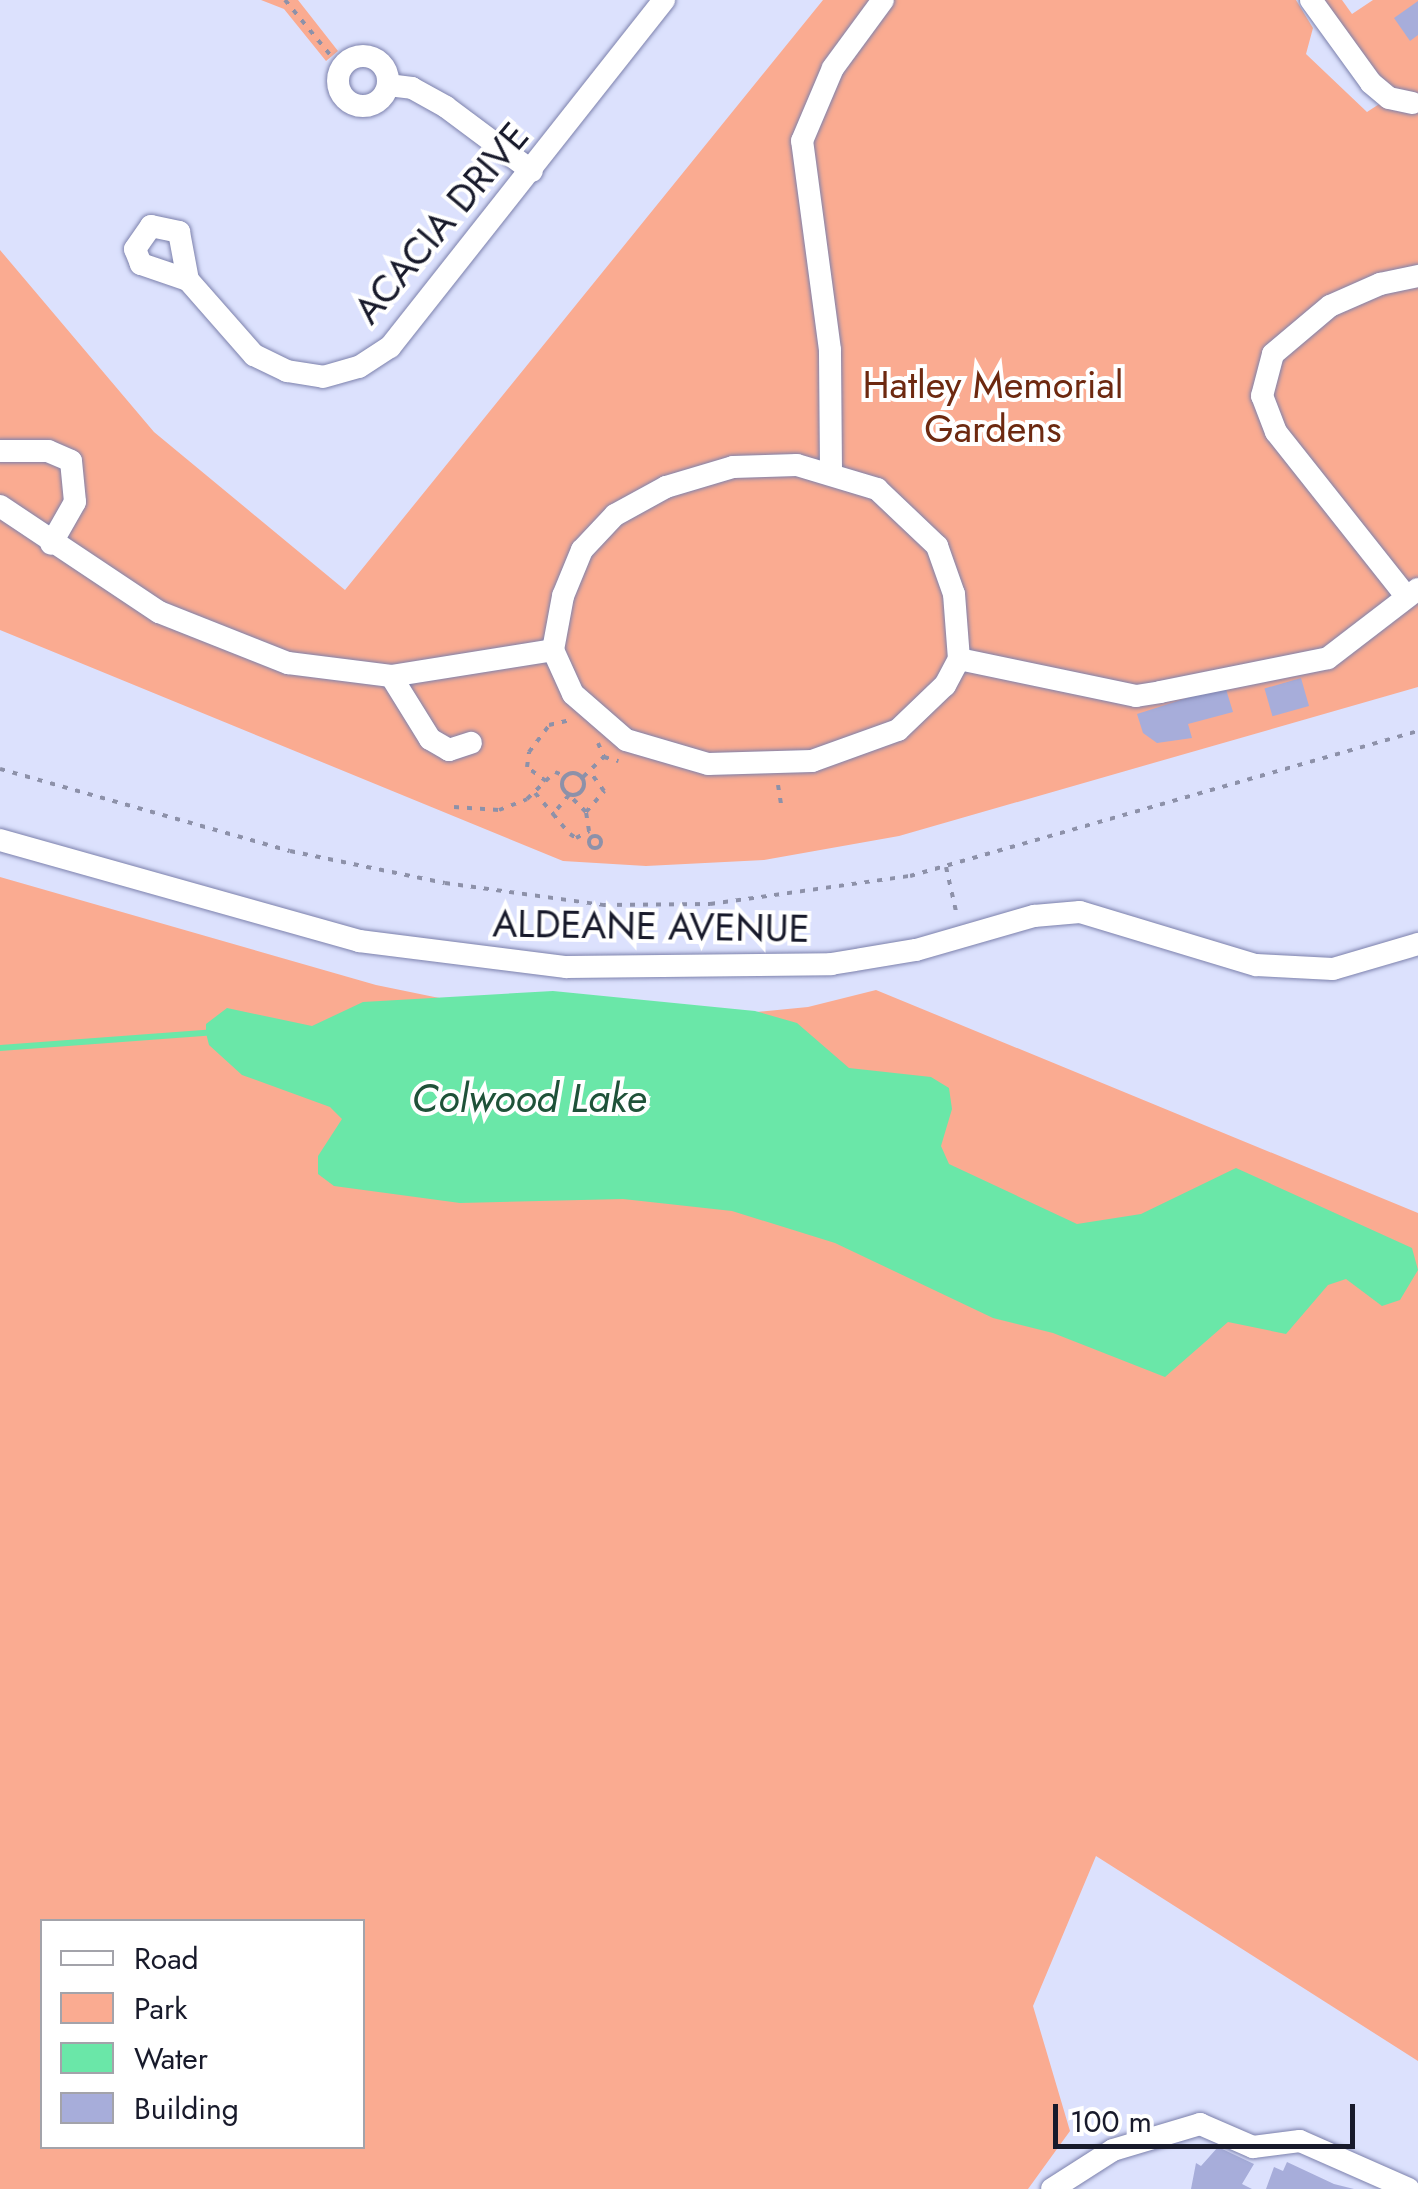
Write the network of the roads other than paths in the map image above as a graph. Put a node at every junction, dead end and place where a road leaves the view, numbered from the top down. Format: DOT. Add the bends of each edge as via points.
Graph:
graph roads {
  1 [pos="664,0"];
  2 [pos="883,0"];
  3 [pos="1311,0"];
  4 [pos="388,85"];
  5 [pos="1416,103"];
  6 [pos="532,171"];
  7 [pos="1418,276"];
  8 [pos="188,280"];
  9 [pos="0,450"];
  10 [pos="830,470"];
  11 [pos="0,506"];
  12 [pos="51,544"];
  13 [pos="1412,592"];
  14 [pos="553,650"];
  15 [pos="959,659"];
  16 [pos="391,676"];
  17 [pos="470,743"];
  18 [pos="0,840"];
  19 [pos="1418,944"];
  20 [pos="1052,2189"];
  21 [pos="1410,2189"];
  1 -- 6 [label="street, ACACIA DRIVE"];
  2 -- 10 [label="street" via="834,68 802,141 832,368"];
  3 -- 5 [label="street" via="1371,83 1388,98"];
  4 -- 4 [label="street" via="376,103 354,105 339,90 342,68 371,58"];
  4 -- 6 [label="street" via="412,88 446,107"];
  6 -- 8 [label="street, ACACIA DRIVE" via="390,347 359,367 323,377 287,371 254,355"];
  7 -- 13 [label="street" via="1330,306 1273,354 1262,396 1276,432"];
  9 -- 12 [label="street" via="48,451 71,461 75,502"];
  10 -- 14 [label="street" via="733,467 666,488 615,515 570,571"];
  10 -- 15 [label="street" via="902,506 937,546 954,594"];
  11 -- 12 [label="street"];
  12 -- 16 [label="street" via="159,612 246,651 335,674"];
  13 -- 15 [label="street" via="1350,644 1301,668 1229,675 1136,696"];
  14 -- 15 [label="street" via="588,711 632,744 674,759 742,766 812,761 898,730 925,710"];
  14 -- 16 [label="street"];
  16 -- 17 [label="street" via="430,739 449,750"];
  18 -- 19 [label="street, ALDEANE AVENUE" via="277,922 446,956 678,970 831,964 1034,916 1080,912 1256,966 1333,970"];
  20 -- 21 [label="street" via="1113,2150 1200,2124 1254,2147 1300,2141"];
}
